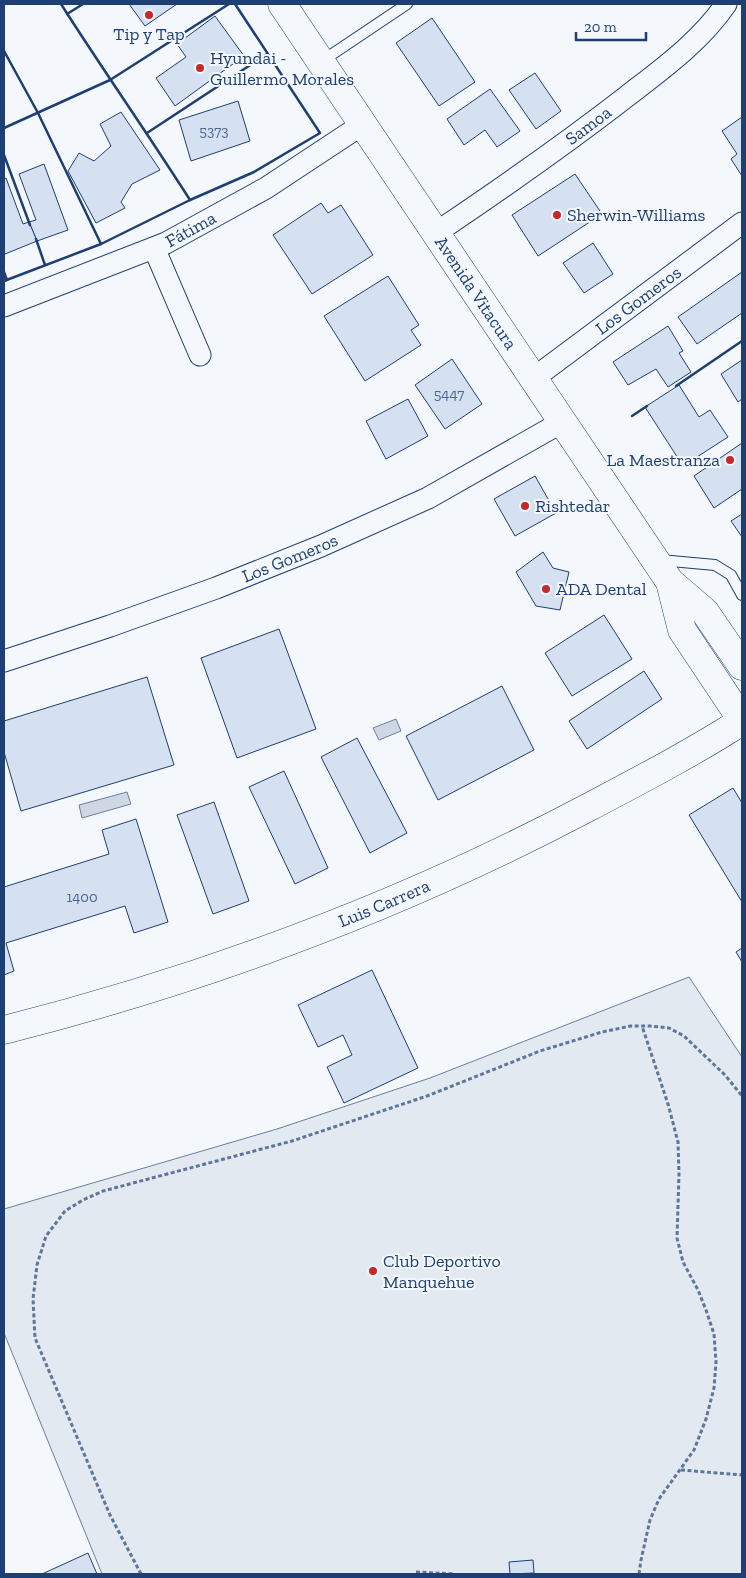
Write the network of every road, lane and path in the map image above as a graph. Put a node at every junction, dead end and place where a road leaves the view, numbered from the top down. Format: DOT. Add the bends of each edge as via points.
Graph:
graph roads {
  1 [pos="282,4"];
  2 [pos="407,4"];
  3 [pos="726,4"];
  4 [pos="321,61"];
  5 [pos="363,124"];
  6 [pos="742,223"];
  7 [pos="437,232"];
  8 [pos="154,248"];
  9 [pos="4,306"];
  10 [pos="200,355"];
  11 [pos="534,378"];
  12 [pos="562,422"];
  13 [pos="654,559"];
  14 [pos="670,582"];
  15 [pos="742,595"];
  16 [pos="4,661"];
  17 [pos="742,666"];
  18 [pos="742,720"];
  19 [pos="642,1026"];
  20 [pos="4,1030"];
  21 [pos="742,1096"];
  22 [pos="681,1470"];
  23 [pos="742,1475"];
  24 [pos="416,1572"];
  25 [pos="141,1574"];
  26 [pos="455,1574"];
  27 [pos="640,1574"];
  1 -- 4 [label="main road, Avenida Vitacura"];
  2 -- 4 [label="lane"];
  3 -- 7 [label="street, Samoa" via="677,57 553,152"];
  4 -- 5 [label="main road, Avenida Vitacura"];
  5 -- 7 [label="main road, Avenida Vitacura"];
  5 -- 8 [label="street, Fátima" via="266,188"];
  6 -- 11 [label="street, Los Gomeros"];
  7 -- 11 [label="main road, Avenida Vitacura"];
  8 -- 9 [label="street, Fátima"];
  8 -- 10 [label="street"];
  11 -- 12 [label="main road, Avenida Vitacura"];
  12 -- 13 [label="main road, Avenida Vitacura"];
  12 -- 16 [label="street, Los Gomeros" via="428,498 321,546 216,588"];
  13 -- 14 [label="main road, Avenida Vitacura"];
  13 -- 15 [label="lane" via="716,565 730,575"];
  14 -- 17 [label="main road, Avenida Vitacura" via="705,612"];
  14 -- 18 [label="main road, Avenida Vitacura" via="682,630"];
  18 -- 20 [label="main road, Luis Carrera" via="714,739 521,843 382,905 220,967 130,996"];
  19 -- 21 [label="path" via="669,1028 684,1036"];
  19 -- 22 [label="path" via="678,1142 676,1238 714,1334 714,1388 694,1450"];
  19 -- 25 [label="path" via="602,1032 540,1051 427,1096 292,1141 103,1191 65,1211 46,1236 38,1266 33,1299 35,1338 110,1515"];
  22 -- 23 [label="path"];
  22 -- 27 [label="path" via="660,1499 650,1520"];
  24 -- 26 [label="path"];
}
